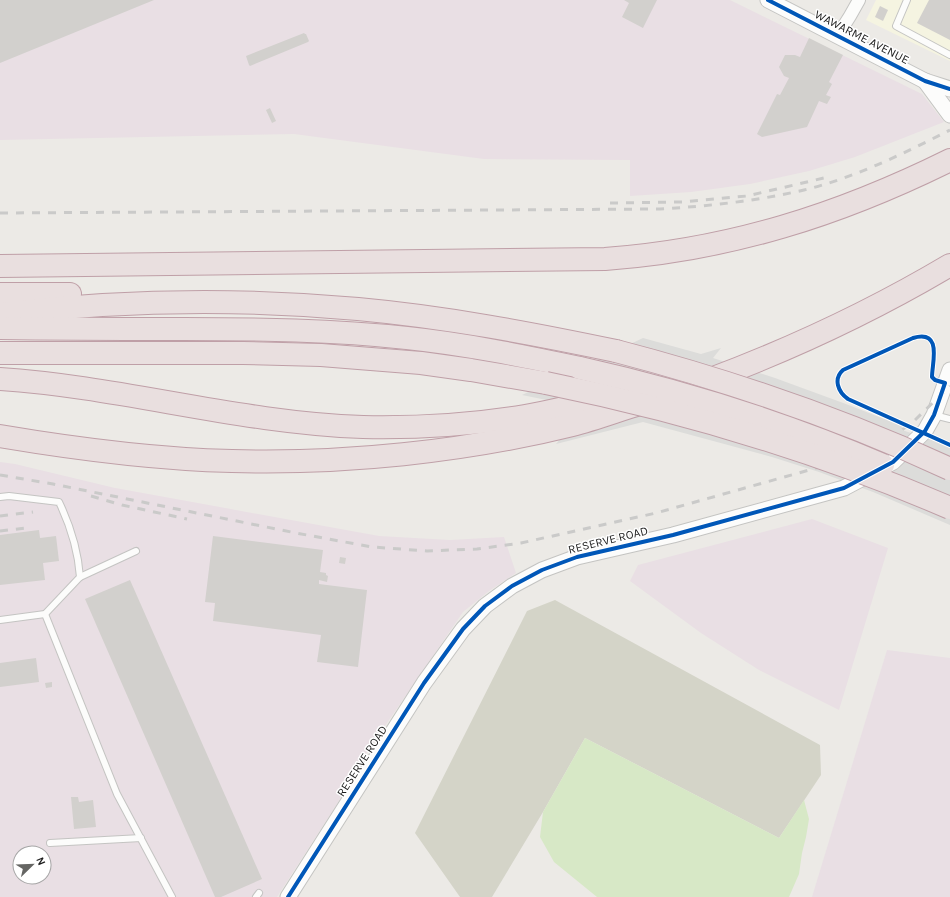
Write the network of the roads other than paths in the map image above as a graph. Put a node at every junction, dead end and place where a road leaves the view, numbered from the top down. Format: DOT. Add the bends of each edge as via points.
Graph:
graph roads {
  1 [pos="768,0"];
  2 [pos="859,0"];
  3 [pos="907,0"];
  4 [pos="838,35"];
  5 [pos="950,55"];
  6 [pos="925,81"];
  7 [pos="950,89"];
  8 [pos="950,115"];
  9 [pos="950,160"];
  10 [pos="950,265"];
  11 [pos="0,266"];
  12 [pos="0,294"];
  13 [pos="0,314"];
  14 [pos="417,316"];
  15 [pos="0,328"];
  16 [pos="0,353"];
  17 [pos="950,370"];
  18 [pos="0,379"];
  19 [pos="646,402"];
  20 [pos="934,415"];
  21 [pos="950,420"];
  22 [pos="0,436"];
  23 [pos="950,469"];
  24 [pos="950,496"];
  25 [pos="0,497"];
  26 [pos="950,508"];
  27 [pos="136,551"];
  28 [pos="80,577"];
  29 [pos="45,614"];
  30 [pos="0,620"];
  31 [pos="141,838"];
  32 [pos="50,843"];
  33 [pos="172,897"];
  34 [pos="288,897"];
  1 -- 4 [label="street, WAWARME AVENUE"];
  2 -- 4 [label="street"];
  3 -- 5 [label="lane" via="896,26"];
  4 -- 6 [label="street, WAWARME AVENUE"];
  6 -- 7 [label="street, WAWARME AVENUE"];
  6 -- 8 [label="street"];
  9 -- 11 [label="highway" via="880,193 802,222 719,244 647,256 605,259"];
  10 -- 19 [label="highway, bridge" via="887,300 802,341 688,388"];
  12 -- 14 [label="highway" via="298,295 362,300"];
  13 -- 14 [label="highway" via="118,304 212,302 332,307"];
  14 -- 23 [label="highway, bridge" via="524,332 616,352 712,378 878,437"];
  15 -- 24 [label="highway, bridge" via="290,330 400,337 478,348 580,368 671,390 748,414 866,458"];
  16 -- 26 [label="highway, bridge" via="333,355 458,368 546,383 642,405 751,435 858,471"];
  17 -- 20 [label="street, RESERVE ROAD"];
  18 -- 19 [label="highway, bridge" via="67,386 252,417 342,426 403,427 473,423 622,399"];
  19 -- 22 [label="highway, bridge" via="574,424 509,438 365,457 272,461 139,456"];
  20 -- 21 [label="lane"];
  20 -- 34 [label="street, RESERVE ROAD" via="925,431 893,462 844,488 695,529 577,557 542,570 512,586 485,606 463,629 420,690"];
  25 -- 28 [label="lane" via="59,502 69,524 78,557"];
  27 -- 28 [label="lane"];
  28 -- 29 [label="lane"];
  29 -- 30 [label="lane"];
  29 -- 31 [label="lane" via="117,794"];
  31 -- 32 [label="lane"];
  31 -- 33 [label="lane"];
}
